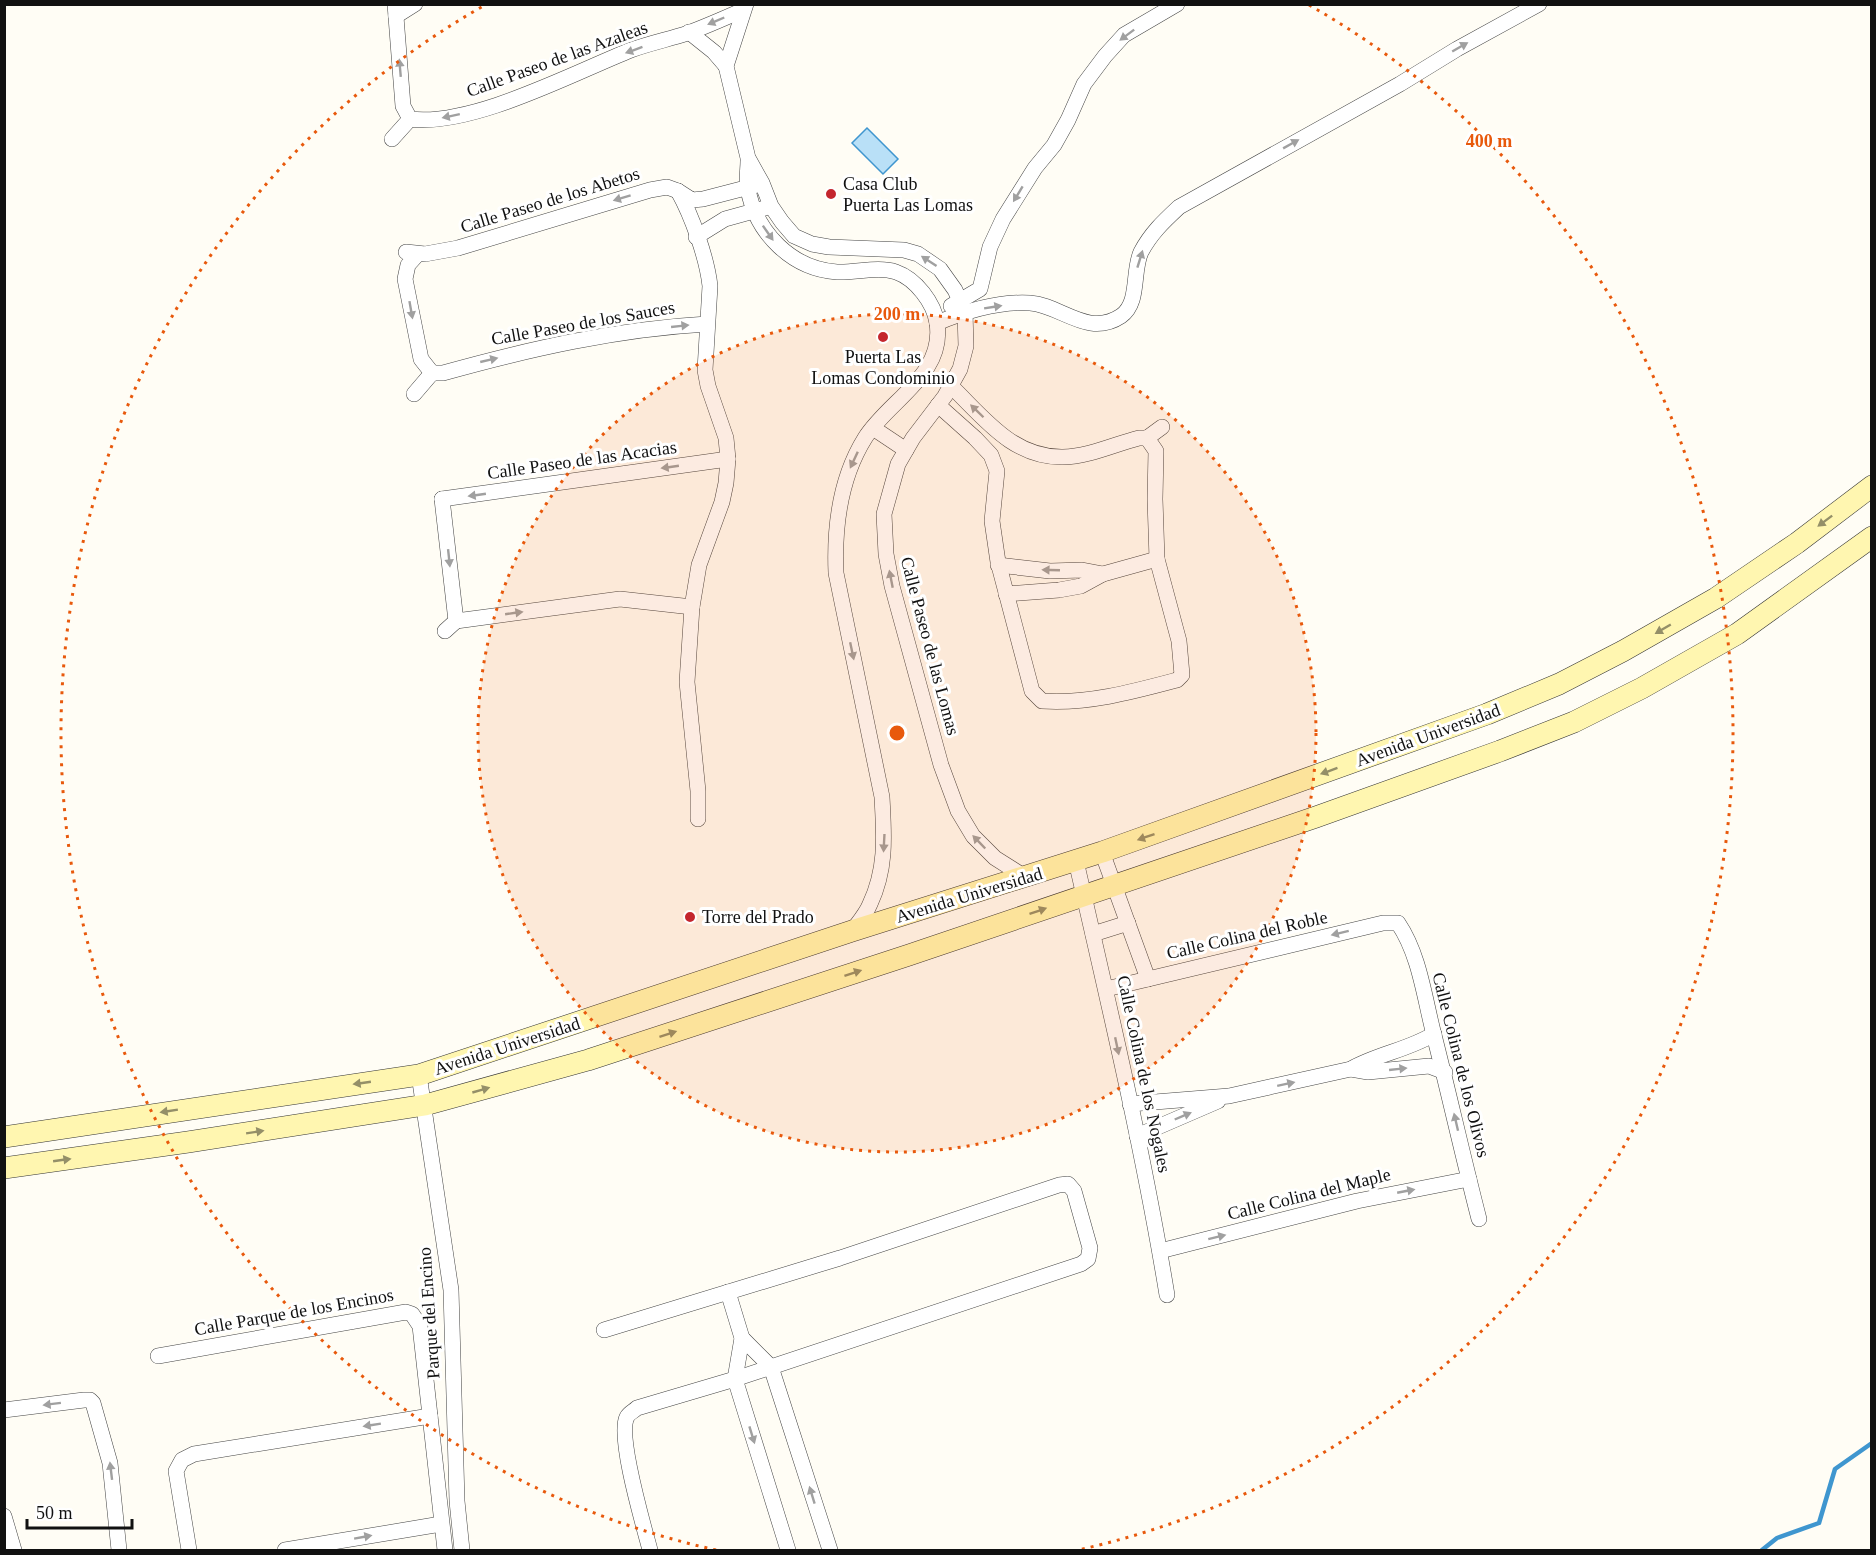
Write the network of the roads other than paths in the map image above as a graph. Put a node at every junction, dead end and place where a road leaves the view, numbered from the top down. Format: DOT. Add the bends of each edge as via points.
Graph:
graph roads {
  1 [pos="415,4"];
  2 [pos="1177,4"];
  3 [pos="1539,4"];
  4 [pos="745,7"];
  5 [pos="396,10"];
  6 [pos="689,32"];
  7 [pos="726,66"];
  8 [pos="410,119"];
  9 [pos="392,139"];
  10 [pos="755,186"];
  11 [pos="678,191"];
  12 [pos="771,206"];
  13 [pos="755,210"];
  14 [pos="696,237"];
  15 [pos="963,307"];
  16 [pos="936,318"];
  17 [pos="707,324"];
  18 [pos="432,373"];
  19 [pos="951,386"];
  20 [pos="414,394"];
  21 [pos="938,405"];
  22 [pos="1162,427"];
  23 [pos="873,428"];
  24 [pos="1004,435"];
  25 [pos="1148,438"];
  26 [pos="906,450"];
  27 [pos="991,454"];
  28 [pos="728,459"];
  29 [pos="1872,486"];
  30 [pos="1872,537"];
  31 [pos="1157,559"];
  32 [pos="998,565"];
  33 [pos="1103,574"];
  34 [pos="1006,594"];
  35 [pos="692,607"];
  36 [pos="698,819"];
  37 [pos="1102,852"];
  38 [pos="1076,861"];
  39 [pos="1025,877"];
  40 [pos="1114,886"];
  41 [pos="1084,896"];
  42 [pos="1128,923"];
  43 [pos="1398,923"];
  44 [pos="852,932"];
  45 [pos="1093,934"];
  46 [pos="1149,979"];
  47 [pos="1106,989"];
  48 [pos="1434,1034"];
  49 [pos="1351,1070"];
  50 [pos="1444,1072"];
  51 [pos="419,1075"];
  52 [pos="1229,1096"];
  53 [pos="1130,1104"];
  54 [pos="425,1105"];
  55 [pos="1137,1136"];
  56 [pos="4,1137"];
  57 [pos="4,1168"];
  58 [pos="1469,1179"];
  59 [pos="1479,1219"];
  60 [pos="1160,1251"];
  61 [pos="728,1292"];
  62 [pos="1167,1295"];
  63 [pos="604,1330"];
  64 [pos="742,1338"];
  65 [pos="158,1356"];
  66 [pos="771,1367"];
  67 [pos="735,1378"];
  68 [pos="4,1410"];
  69 [pos="430,1416"];
  70 [pos="4,1516"];
  71 [pos="441,1524"];
  72 [pos="14,1551"];
  73 [pos="119,1551"];
  74 [pos="189,1551"];
  75 [pos="285,1551"];
  76 [pos="445,1551"];
  77 [pos="462,1551"];
  78 [pos="650,1551"];
  79 [pos="789,1551"];
  80 [pos="830,1551"];
  1 -- 5 [label="street"];
  2 -- 15 [label="street, one-way" via="1124,35 1084,84 1054,145 1003,219 990,247 980,289"];
  15 -- 3 [label="street, one-way" via="1032,303 1074,320 1093,323 1123,315 1132,301 1140,254 1154,230 1179,207"];
  4 -- 6 [label="street, Calle Paseo de las Azaleas, one-way"];
  4 -- 7 [label="street"];
  8 -- 5 [label="street, one-way" via="403,106"];
  6 -- 7 [label="street"];
  6 -- 8 [label="street, Calle Paseo de las Azaleas, one-way" via="635,49 520,97 427,121"];
  7 -- 10 [label="street, Calle Paseo de las Lomas"];
  8 -- 9 [label="street"];
  10 -- 11 [label="street, Calle Paseo de los Abetos" via="703,200 693,200"];
  10 -- 12 [label="street, Calle Paseo de las Lomas"];
  10 -- 13 [label="street, Calle Paseo de las Lomas"];
  11 -- 14 [label="street" via="688,208"];
  11 -- 18 [label="street, Calle Paseo de los Abetos, one-way" via="667,187 650,190 467,245 411,253 405,279 421,359"];
  12 -- 13 [label="street"];
  15 -- 12 [label="street, Calle Paseo de las Lomas, one-way" via="940,268 918,254 904,249 812,244 794,236"];
  13 -- 14 [label="street" via="725,219"];
  13 -- 16 [label="street, Calle Paseo de las Lomas, one-way" via="765,231 794,258 811,267 837,272 896,272 921,291"];
  14 -- 17 [label="street" via="709,274"];
  15 -- 16 [label="street"];
  15 -- 19 [label="street, Calle Paseo de las Lomas" via="966,346"];
  16 -- 23 [label="street" via="933,359"];
  18 -- 17 [label="street, Calle Paseo de los Sauces, one-way" via="632,331"];
  17 -- 28 [label="street" via="705,370 726,438"];
  18 -- 20 [label="street"];
  19 -- 21 [label="street, Calle Paseo de las Lomas"];
  24 -- 19 [label="street, one-way"];
  21 -- 26 [label="street, Calle Paseo de las Lomas"];
  21 -- 27 [label="street"];
  22 -- 25 [label="street"];
  23 -- 26 [label="street"];
  23 -- 44 [label="street, one-way" via="851,463 834,545 837,582 882,797 884,833 883,868 870,905"];
  24 -- 25 [label="street" via="1014,445 1037,456 1065,457"];
  24 -- 27 [label="street"];
  25 -- 31 [label="street" via="1156,451"];
  39 -- 26 [label="street, Calle Paseo de las Lomas, one-way" via="995,858 973,836 958,811 941,765 886,554 884,514 898,464"];
  27 -- 32 [label="street" via="997,471 992,521"];
  28 -- 35 [label="street" via="722,502 699,565"];
  28 -- 35 [label="street, Calle Paseo de las Acacias, one-way" via="439,498 450,626 620,599"];
  29 -- 37 [label="main road, Avenida Universidad, one-way" via="1716,598 1560,684"];
  30 -- 40 [label="main road, Avenida Universidad" via="1737,634 1575,722"];
  31 -- 33 [label="street"];
  31 -- 34 [label="street" via="1179,641 1182,675 1177,680 1143,689 1069,703 1042,701 1032,691"];
  33 -- 32 [label="street, one-way"];
  32 -- 34 [label="street"];
  33 -- 34 [label="street" via="1081,586"];
  35 -- 36 [label="street" via="687,682"];
  37 -- 38 [label="main road, Avenida Universidad"];
  37 -- 40 [label="street, Calle Colina de los Nogales"];
  38 -- 39 [label="main road, Avenida Universidad"];
  38 -- 41 [label="street, Calle Colina de los Nogales"];
  39 -- 44 [label="main road, Avenida Universidad"];
  40 -- 41 [label="main road, Avenida Universidad"];
  40 -- 42 [label="street, Calle Colina de los Nogales"];
  41 -- 45 [label="street, Calle Colina de los Nogales"];
  54 -- 41 [label="main road, Avenida Universidad, one-way" via="588,1060"];
  42 -- 45 [label="street"];
  42 -- 46 [label="street, Calle Colina de los Nogales"];
  43 -- 46 [label="street, Calle Colina del Roble, one-way" via="1383,922"];
  43 -- 48 [label="street, Calle Colina de los Olivos" via="1417,965"];
  44 -- 51 [label="main road, Avenida Universidad"];
  45 -- 47 [label="street, Calle Colina de los Nogales"];
  46 -- 47 [label="street, Calle Colina del Roble"];
  47 -- 53 [label="street, Calle Colina de los Nogales, one-way"];
  48 -- 49 [label="street" via="1366,1060"];
  48 -- 50 [label="street, Calle Colina de los Olivos"];
  49 -- 50 [label="street, one-way" via="1429,1066"];
  52 -- 49 [label="street, one-way"];
  58 -- 50 [label="street, Calle Colina de los Olivos, one-way"];
  51 -- 54 [label="street, Parque del Encino"];
  51 -- 56 [label="main road, Avenida Universidad, one-way"];
  52 -- 53 [label="street"];
  55 -- 52 [label="street, one-way"];
  53 -- 55 [label="street, Calle Colina de los Nogales"];
  57 -- 54 [label="main road, Avenida Universidad, one-way"];
  54 -- 77 [label="street, Parque del Encino" via="451,1290"];
  55 -- 60 [label="street, Calle Colina de los Nogales"];
  58 -- 59 [label="street, Calle Colina de los Olivos"];
  60 -- 58 [label="street, Calle Colina del Maple, one-way" via="1357,1201"];
  60 -- 62 [label="street, Calle Colina de los Nogales"];
  61 -- 63 [label="street"];
  61 -- 64 [label="street"];
  61 -- 66 [label="street" via="1059,1185 1068,1184 1074,1191 1090,1248 1088,1259 1081,1264"];
  64 -- 66 [label="street"];
  64 -- 67 [label="street"];
  65 -- 69 [label="street, Calle Parque de los Encinos" via="406,1312 420,1326"];
  66 -- 67 [label="street"];
  80 -- 66 [label="street, one-way"];
  67 -- 78 [label="street" via="638,1408 627,1415 624,1426 630,1474"];
  67 -- 79 [label="street, one-way"];
  73 -- 68 [label="street, one-way" via="110,1463 90,1400"];
  69 -- 71 [label="street, Calle Parque de los Encinos"];
  69 -- 74 [label="street, one-way" via="194,1454 182,1460 176,1471"];
  70 -- 72 [label="street"];
  75 -- 71 [label="street, one-way"];
  71 -- 76 [label="street, Calle Parque de los Encinos"];
}
